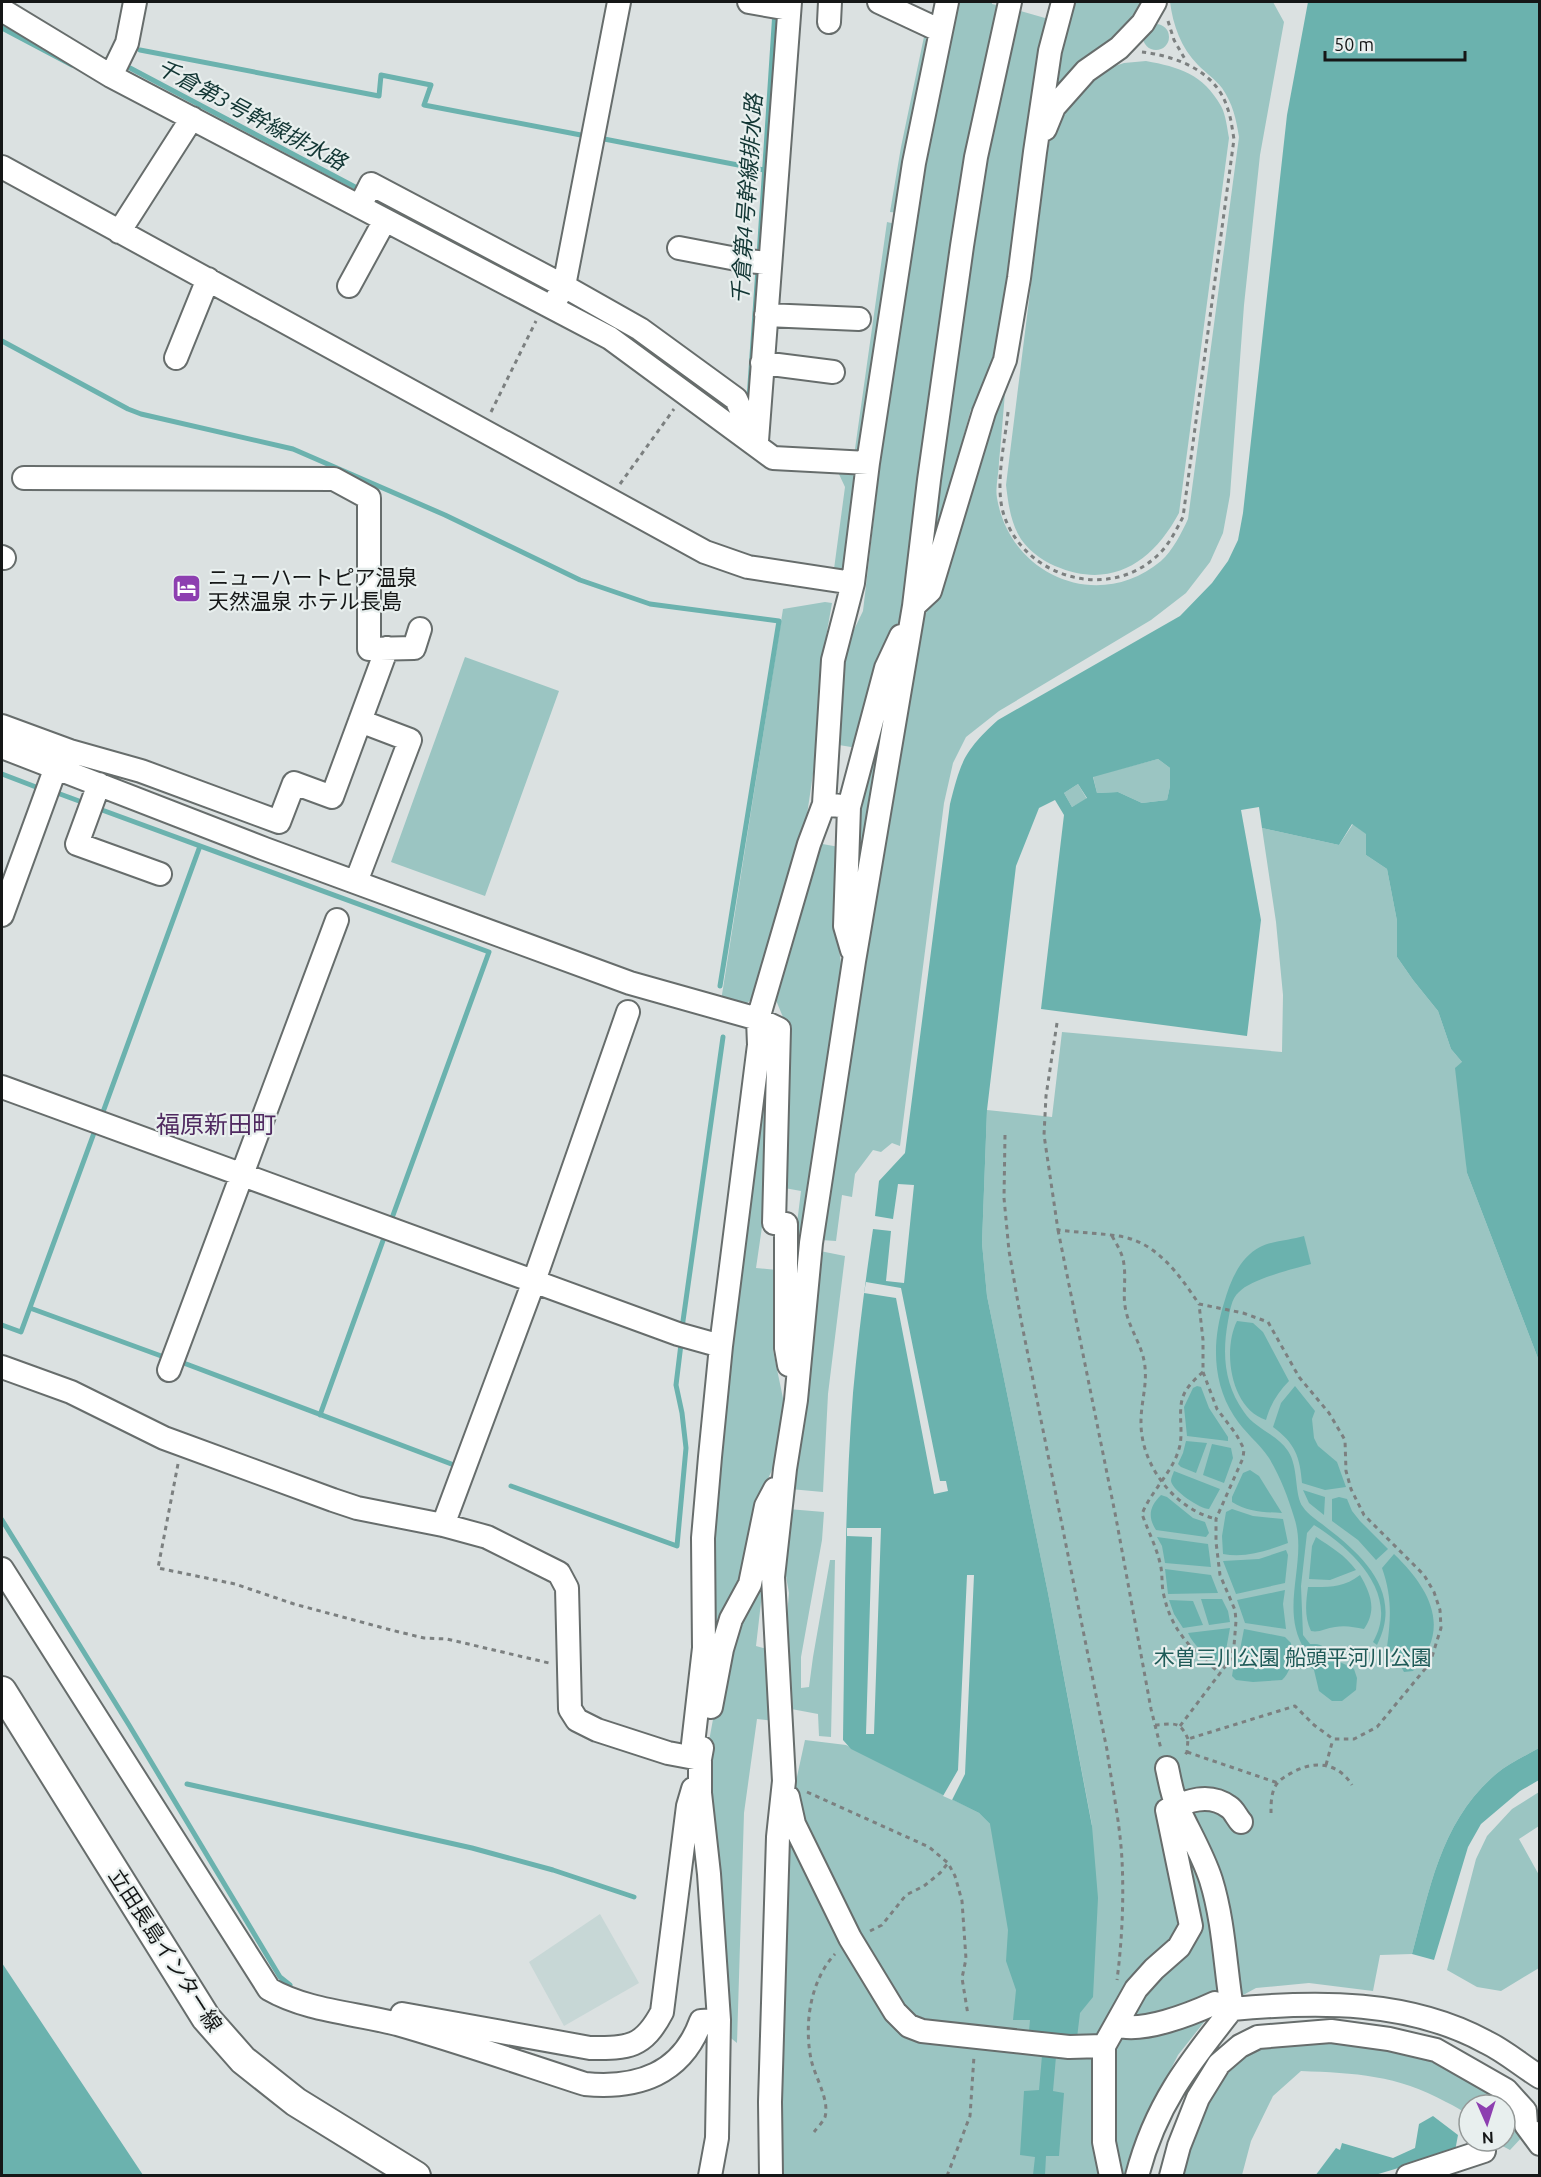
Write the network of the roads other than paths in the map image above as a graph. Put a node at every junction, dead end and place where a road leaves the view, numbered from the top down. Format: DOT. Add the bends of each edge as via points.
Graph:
graph roads {
  1 [pos="135,2"];
  2 [pos="619,2"];
  3 [pos="879,2"];
  4 [pos="947,2"];
  5 [pos="1010,2"];
  6 [pos="1063,2"];
  7 [pos="776,5"];
  8 [pos="1160,7"];
  9 [pos="2,10"];
  10 [pos="941,31"];
  11 [pos="111,76"];
  12 [pos="192,118"];
  13 [pos="1035,152"];
  14 [pos="2,167"];
  15 [pos="360,206"];
  16 [pos="386,220"];
  17 [pos="119,232"];
  18 [pos="679,248"];
  19 [pos="761,262"];
  20 [pos="208,279"];
  21 [pos="350,286"];
  22 [pos="564,286"];
  23 [pos="548,305"];
  24 [pos="766,315"];
  25 [pos="860,319"];
  26 [pos="176,358"];
  27 [pos="762,363"];
  28 [pos="833,372"];
  29 [pos="756,445"];
  30 [pos="867,463"];
  31 [pos="24,478"];
  32 [pos="854,583"];
  33 [pos="914,606"];
  34 [pos="420,629"];
  35 [pos="387,648"];
  36 [pos="360,721"];
  37 [pos="2,726"];
  38 [pos="2,747"];
  39 [pos="56,767"];
  40 [pos="99,784"];
  41 [pos="824,804"];
  42 [pos="849,807"];
  43 [pos="160,874"];
  44 [pos="356,882"];
  45 [pos="2,915"];
  46 [pos="337,920"];
  47 [pos="854,961"];
  48 [pos="627,1012"];
  49 [pos="758,1019"];
  50 [pos="2,1087"];
  51 [pos="242,1175"];
  52 [pos="534,1281"];
  53 [pos="721,1346"];
  54 [pos="2,1367"];
  55 [pos="169,1370"];
  56 [pos="795,1400"];
  57 [pos="785,1469"];
  58 [pos="443,1525"];
  59 [pos="2,1569"];
  60 [pos="2,1691"];
  61 [pos="700,1759"];
  62 [pos="1167,1768"];
  63 [pos="784,1781"];
  64 [pos="1177,1806"];
  65 [pos="1241,1822"];
  66 [pos="302,2002"];
  67 [pos="1232,2009"];
  68 [pos="719,2020"];
  69 [pos="1116,2025"];
  70 [pos="1104,2046"];
  71 [pos="1539,2077"];
  72 [pos="1539,2144"];
  73 [pos="1478,2153"];
  74 [pos="416,2175"];
  75 [pos="710,2175"];
  76 [pos="771,2175"];
  77 [pos="1111,2175"];
  78 [pos="1137,2175"];
  79 [pos="1171,2175"];
  80 [pos="1408,2175"];
  1 -- 11 [label="street" via="127,43"];
  2 -- 22 [label="street"];
  3 -- 10 [label="street"];
  4 -- 10 [label="street"];
  5 -- 33 [label="street" via="976,157"];
  6 -- 13 [label="street" via="1050,51"];
  7 -- 19 [label="street"];
  8 -- 13 [label="street" via="1119,48 1086,71 1054,107"];
  9 -- 11 [label="street"];
  10 -- 30 [label="street" via="914,163"];
  11 -- 12 [label="street"];
  12 -- 15 [label="street"];
  12 -- 17 [label="street"];
  13 -- 33 [label="street" via="1005,360 984,412 930,591"];
  14 -- 17 [label="street"];
  15 -- 16 [label="street"];
  15 -- 22 [label="street" via="371,184"];
  16 -- 21 [label="street"];
  16 -- 23 [label="street"];
  17 -- 20 [label="street"];
  18 -- 19 [label="street"];
  19 -- 24 [label="street"];
  20 -- 26 [label="street"];
  20 -- 32 [label="street" via="705,552 748,567"];
  22 -- 23 [label="street"];
  22 -- 29 [label="street" via="640,329 736,399"];
  23 -- 29 [label="street" via="610,338"];
  24 -- 25 [label="street"];
  24 -- 27 [label="street"];
  27 -- 28 [label="street"];
  27 -- 29 [label="street"];
  29 -- 30 [label="street" via="773,458"];
  30 -- 32 [label="street"];
  31 -- 35 [label="street" via="340,480 369,498 369,649"];
  32 -- 41 [label="street" via="833,660"];
  33 -- 42 [label="street" via="886,668"];
  33 -- 47 [label="street"];
  34 -- 35 [label="street" via="414,648"];
  35 -- 36 [label="street"];
  36 -- 37 [label="street" via="332,796 294,783 279,822"];
  36 -- 44 [label="street" via="410,740"];
  38 -- 39 [label="street"];
  39 -- 40 [label="street"];
  39 -- 45 [label="street"];
  40 -- 43 [label="street" via="77,844"];
  40 -- 44 [label="street"];
  41 -- 42 [label="street"];
  41 -- 49 [label="street"];
  42 -- 47 [label="street" via="845,926"];
  44 -- 49 [label="street" via="630,983"];
  46 -- 51 [label="street"];
  47 -- 56 [label="street" via="811,1243"];
  48 -- 52 [label="street"];
  49 -- 53 [label="street" via="759,1045"];
  49 -- 56 [label="street" via="779,1029 774,1223 786,1224 786,1348"];
  50 -- 51 [label="street"];
  51 -- 52 [label="street"];
  51 -- 55 [label="street"];
  52 -- 53 [label="street"];
  52 -- 58 [label="street"];
  53 -- 61 [label="street" via="703,1538 704,1648 693,1744"];
  54 -- 58 [label="street" via="71,1392 182,1445 357,1508"];
  56 -- 57 [label="street"];
  57 -- 61 [label="street" via="766,1506 750,1584 731,1619 722,1649"];
  57 -- 63 [label="street" via="773,1577"];
  58 -- 61 [label="street" via="487,1537 560,1574 567,1588 570,1709 577,1720 668,1753"];
  59 -- 66 [label="street" via="269,1989"];
  60 -- 74 [label="main road, 立田長島インター線" via="206,2018 243,2060 296,2102"];
  61 -- 66 [label="street" via="688,1806 662,2012 652,2032 638,2042 618,2048 590,2048 402,2014"];
  61 -- 68 [label="street"];
  62 -- 64 [label="street"];
  63 -- 70 [label="street" via="794,1824 850,1938 895,2012 909,2026 981,2038 1069,2047"];
  63 -- 76 [label="street" via="777,1860"];
  64 -- 65 [label="street" via="1191,1800 1212,1799 1229,1807"];
  64 -- 67 [label="street" via="1210,1880 1221,1921"];
  64 -- 69 [label="street" via="1167,1810 1191,1926 1179,1947 1136,1989"];
  66 -- 68 [label="street" via="397,2024 585,2084 606,2086 640,2082 657,2075 694,2040 700,2021"];
  67 -- 69 [label="street" via="1215,2003 1159,2023 1126,2029"];
  67 -- 71 [label="street" via="1293,2003 1410,2013 1487,2042"];
  67 -- 78 [label="street" via="1162,2106"];
  68 -- 75 [label="street" via="717,2138"];
  69 -- 70 [label="street"];
  70 -- 77 [label="street" via="1104,2142"];
  72 -- 79 [label="street" via="1526,2125 1525,2110 1506,2090 1436,2050 1331,2031 1258,2037 1219,2064 1198,2098"];
  73 -- 80 [label="street"];
}
